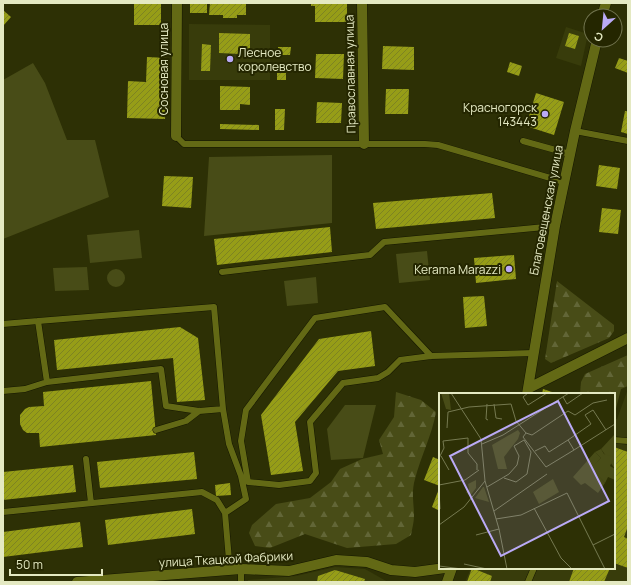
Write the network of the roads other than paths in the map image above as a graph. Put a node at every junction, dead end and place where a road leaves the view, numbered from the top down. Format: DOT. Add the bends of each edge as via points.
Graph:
graph roads {
  1 [pos="177,3"];
  2 [pos="362,3"];
  3 [pos="595,48"];
  4 [pos="575,131"];
  5 [pos="176,136"];
  6 [pos="523,141"];
  7 [pos="628,141"];
  8 [pos="364,144"];
  9 [pos="570,154"];
  10 [pos="564,182"];
  11 [pos="555,226"];
  12 [pos="222,272"];
  13 [pos="38,321"];
  14 [pos="3,324"];
  15 [pos="628,338"];
  16 [pos="534,353"];
  17 [pos="431,356"];
  18 [pos="47,382"];
  19 [pos="3,391"];
  20 [pos="528,391"];
  21 [pos="223,409"];
  22 [pos="199,411"];
  23 [pos="156,430"];
  24 [pos="615,440"];
  25 [pos="628,441"];
  26 [pos="86,459"];
  27 [pos="241,476"];
  28 [pos="248,482"];
  29 [pos="91,502"];
  30 [pos="3,512"];
  31 [pos="225,512"];
  32 [pos="241,569"];
  33 [pos="439,569"];
  34 [pos="452,569"];
  35 [pos="534,569"];
  36 [pos="77,582"];
  37 [pos="89,582"];
  38 [pos="241,582"];
  39 [pos="447,582"];
  40 [pos="528,582"];
  1 -- 5 [label="street, Сосновая улица"];
  2 -- 8 [label="street, Православная улица"];
  3 -- 4 [label="street, Благовещенская улица"];
  4 -- 7 [label="lane"];
  4 -- 9 [label="street, Благовещенская улица"];
  5 -- 8 [label="lane" via="184,144"];
  6 -- 9 [label="lane"];
  8 -- 10 [label="lane" via="438,145"];
  9 -- 10 [label="street, Благовещенская улица"];
  10 -- 11 [label="street, Благовещенская улица"];
  11 -- 12 [label="lane" via="384,242 370,256"];
  11 -- 16 [label="street, Благовещенская улица"];
  13 -- 14 [label="lane"];
  13 -- 18 [label="lane"];
  13 -- 21 [label="lane" via="214,306"];
  15 -- 20 [label="street"];
  16 -- 17 [label="lane"];
  16 -- 20 [label="street, Благовещенская улица"];
  17 -- 28 [label="lane" via="400,360 378,378 343,384 310,422 316,473 310,481 279,485"];
  17 -- 28 [label="lane" via="385,307 315,318 246,410 241,441"];
  18 -- 19 [label="lane" via="25,389"];
  18 -- 22 [label="lane" via="161,369 166,406"];
  21 -- 22 [label="lane"];
  21 -- 27 [label="lane" via="229,444"];
  22 -- 23 [label="lane" via="186,421"];
  24 -- 25 [label="lane"];
  26 -- 29 [label="lane"];
  27 -- 28 [label="lane"];
  27 -- 31 [label="lane" via="246,499"];
  29 -- 30 [label="lane"];
  29 -- 31 [label="lane" via="202,492 217,500"];
  31 -- 32 [label="lane" via="229,560"];
  32 -- 33 [label="street, улица Ткацкой Фабрики" via="289,571 336,560 367,562 391,570 415,572"];
  32 -- 37 [label="street, улица Ткацкой Фабрики"];
  32 -- 38 [label="lane"];
  34 -- 39 [label="street"];
  35 -- 40 [label="lane"];
  36 -- 37 [label="street, улица Ткацкой Фабрики"];
}
